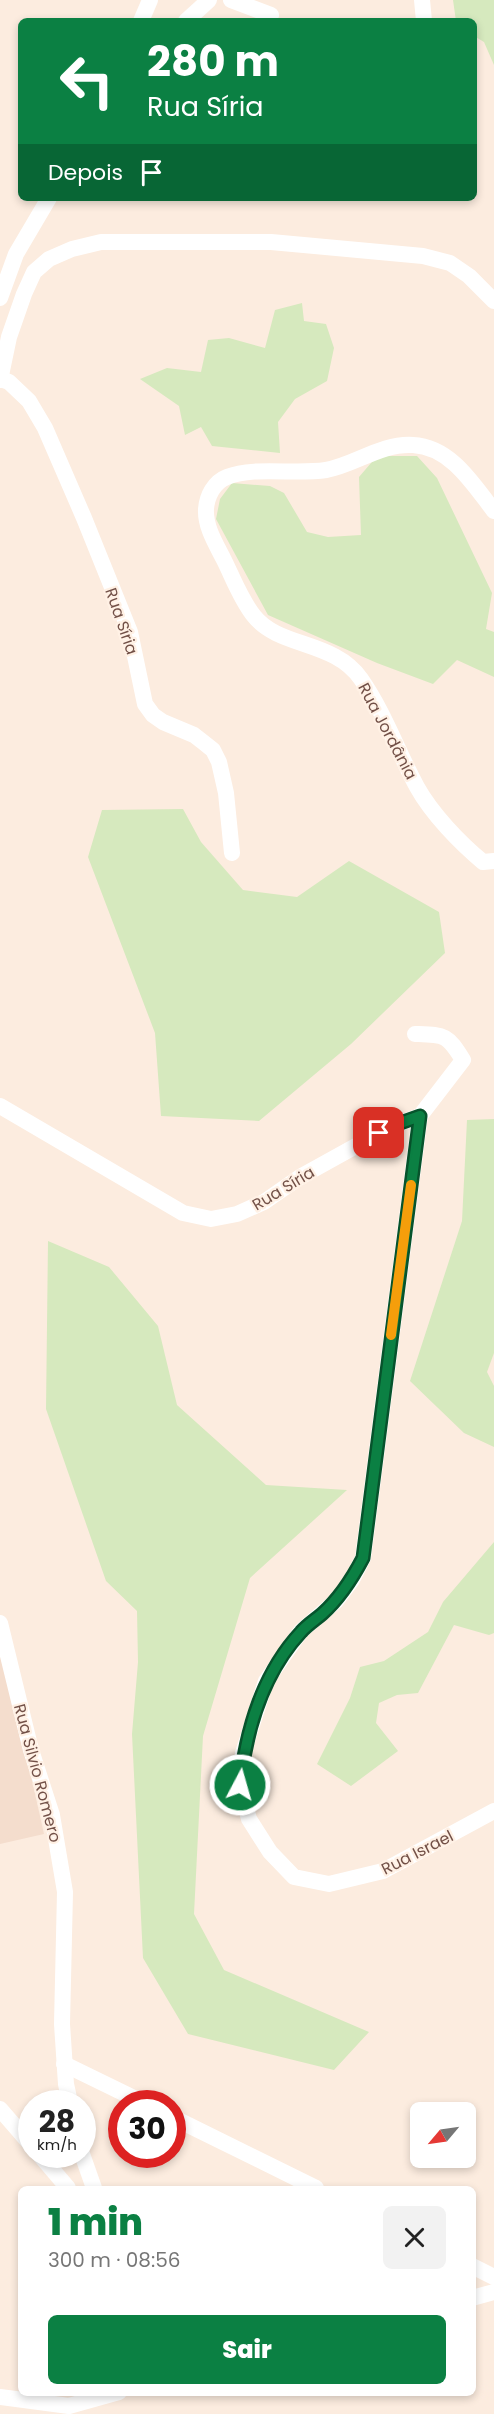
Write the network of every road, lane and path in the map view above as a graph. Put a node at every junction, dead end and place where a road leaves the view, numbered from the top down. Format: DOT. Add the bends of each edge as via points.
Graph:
graph roads {
  1 [pos="150,0"];
  2 [pos="209,0"];
  3 [pos="231,0"];
  4 [pos="422,0"];
  5 [pos="271,12"];
  6 [pos="142,18"];
  7 [pos="189,18"];
  8 [pos="424,18"];
  9 [pos="47,201"];
  10 [pos="0,298"];
  11 [pos="494,301"];
  12 [pos="0,380"];
  13 [pos="494,511"];
  14 [pos="232,852"];
  15 [pos="494,861"];
  16 [pos="415,1034"];
  17 [pos="0,1106"];
  18 [pos="420,1116"];
  19 [pos="0,1623"];
  20 [pos="494,1811"];
  21 [pos="64,2064"];
  22 [pos="68,2090"];
  23 [pos="117,2090"];
  24 [pos="0,2109"];
  25 [pos="186,2124"];
  26 [pos="18,2130"];
  27 [pos="51,2168"];
  28 [pos="87,2168"];
  29 [pos="66,2186"];
  30 [pos="92,2186"];
  31 [pos="312,2186"];
  32 [pos="476,2268"];
  33 [pos="494,2277"];
  34 [pos="494,2292"];
  35 [pos="476,2297"];
  36 [pos="92,2396"];
  37 [pos="0,2397"];
  38 [pos="71,2399"];
  1 -- 6 [label="street"];
  2 -- 7 [label="street"];
  3 -- 5 [label="street"];
  4 -- 8 [label="street"];
  9 -- 10 [label="street" via="16,254"];
  11 -- 12 [label="street" via="450,263 423,256 271,242 101,242 49,259 34,272 9,337"];
  12 -- 14 [label="street, Rua Síria" via="9,382 29,401 49,438 130,632 145,704 163,722 203,742 219,762"];
  13 -- 15 [label="street, Rua Jordânia" via="444,455 412,445 373,452 327,470 240,473 224,478 212,489 206,510 209,531 254,616 269,629 335,655 349,666 372,699 419,790 469,850 483,862"];
  16 -- 18 [label="street" via="450,1040 463,1060"];
  17 -- 18 [label="street, Rua Síria" via="183,1213 211,1220 264,1202 392,1126"];
  18 -- 20 [label="street, Rua Israel" via="363,1558 341,1594 301,1631 266,1681 243,1754 240,1785 249,1819 270,1852 294,1877 328,1884 384,1871"];
  19 -- 21 [label="street, Rua Silvio Romero" via="31,1750 52,1815 65,1892"];
  21 -- 22 [label="street, Rua Silvio Romero"];
  21 -- 23 [label="street"];
  24 -- 26 [label="street"];
  25 -- 31 [label="street"];
  27 -- 29 [label="street"];
  28 -- 30 [label="street"];
  32 -- 33 [label="street"];
  34 -- 35 [label="street"];
  36 -- 38 [label="street"];
  37 -- 38 [label="street"];
}
